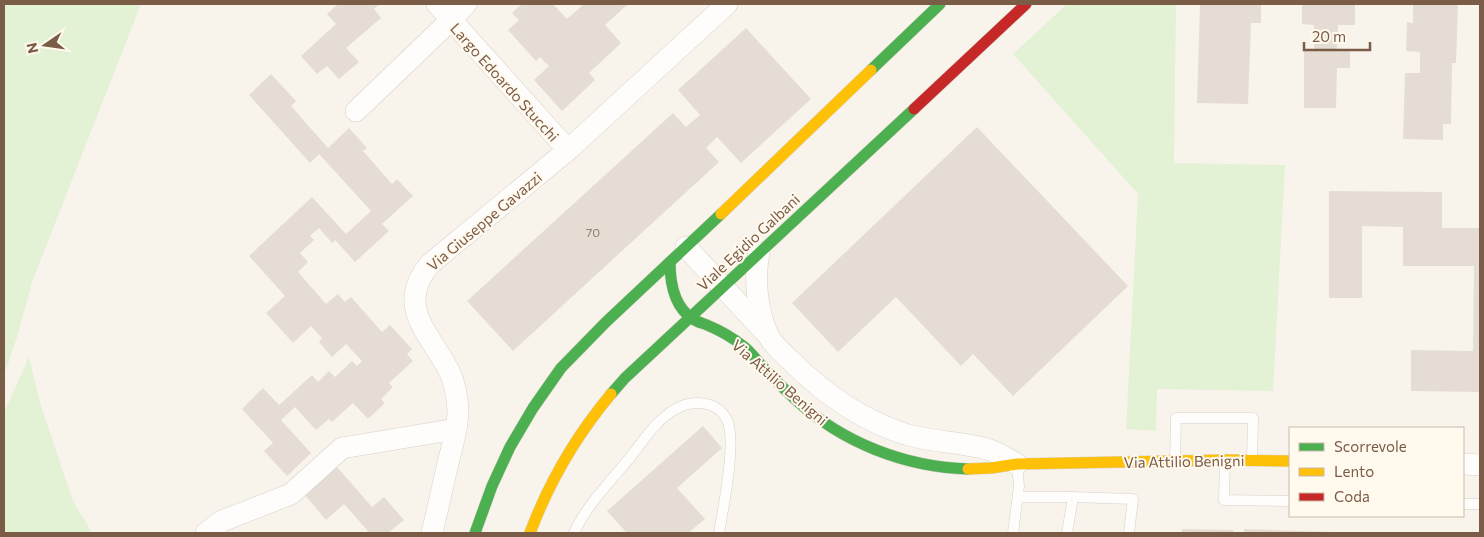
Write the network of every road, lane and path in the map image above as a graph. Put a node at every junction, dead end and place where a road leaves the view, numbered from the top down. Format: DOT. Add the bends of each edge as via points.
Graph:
graph roads {
  1 [pos="437,4"];
  2 [pos="466,4"];
  3 [pos="727,4"];
  4 [pos="919,4"];
  5 [pos="940,4"];
  6 [pos="1026,4"];
  7 [pos="929,14"];
  8 [pos="451,20"];
  9 [pos="356,110"];
  10 [pos="568,150"];
  11 [pos="686,247"];
  12 [pos="759,253"];
  13 [pos="670,262"];
  14 [pos="723,286"];
  15 [pos="690,317"];
  16 [pos="768,336"];
  17 [pos="456,429"];
  18 [pos="1224,460"];
  19 [pos="1252,460"];
  20 [pos="1175,461"];
  21 [pos="1289,461"];
  22 [pos="1017,464"];
  23 [pos="1464,464"];
  24 [pos="1480,465"];
  25 [pos="1018,497"];
  26 [pos="1073,497"];
  27 [pos="1289,501"];
  28 [pos="1464,504"];
  29 [pos="1480,504"];
  30 [pos="206,533"];
  31 [pos="432,533"];
  32 [pos="475,533"];
  33 [pos="530,533"];
  34 [pos="574,533"];
  35 [pos="719,533"];
  36 [pos="1013,533"];
  37 [pos="1068,533"];
  38 [pos="1129,533"];
  1 -- 8 [label="street"];
  2 -- 8 [label="street"];
  3 -- 10 [label="street, Via Giuseppe Gavazzi"];
  4 -- 7 [label="main road"];
  5 -- 7 [label="main road"];
  6 -- 12 [label="main road, Viale Egidio Galbani"];
  7 -- 11 [label="main road"];
  8 -- 9 [label="street, Largo Edoardo Stucchi"];
  8 -- 10 [label="street, Largo Edoardo Stucchi"];
  10 -- 17 [label="street, Via Giuseppe Gavazzi" via="430,264 417,286 415,301 419,320 454,384 458,409"];
  11 -- 13 [label="main road"];
  11 -- 14 [label="street"];
  12 -- 14 [label="main road, Viale Egidio Galbani"];
  12 -- 16 [label="street, Via Attilio Benigni" via="757,290"];
  13 -- 15 [label="main road, Via Attilio Benigni" via="673,290 680,306"];
  13 -- 32 [label="main road" via="574,355 547,387 510,447"];
  14 -- 15 [label="main road, Viale Egidio Galbani"];
  14 -- 16 [label="street"];
  15 -- 22 [label="main road, Via Attilio Benigni" via="738,343 810,412 859,442 914,462 940,467 989,469"];
  15 -- 33 [label="main road, Viale Egidio Galbani" via="625,378 596,412 549,487"];
  16 -- 22 [label="street, Via Attilio Benigni" via="817,384 848,408 872,421 910,435 988,449"];
  17 -- 30 [label="street" via="342,448 291,494 222,521"];
  17 -- 31 [label="street, Via Giuseppe Gavazzi"];
  18 -- 19 [label="main road, Via Attilio Benigni"];
  18 -- 20 [label="main road, Via Attilio Benigni"];
  18 -- 27 [label="lane" via="1224,500"];
  19 -- 20 [label="lane" via="1253,418 1176,418"];
  19 -- 21 [label="main road, Via Attilio Benigni"];
  20 -- 22 [label="main road, Via Attilio Benigni"];
  22 -- 25 [label="lane"];
  23 -- 24 [label="street"];
  25 -- 26 [label="lane"];
  25 -- 36 [label="lane"];
  26 -- 37 [label="lane"];
  26 -- 38 [label="lane" via="1133,499"];
  28 -- 29 [label="lane"];
  34 -- 35 [label="lane" via="584,514 660,421 676,408 695,402 705,402 721,412 730,429"];
}
